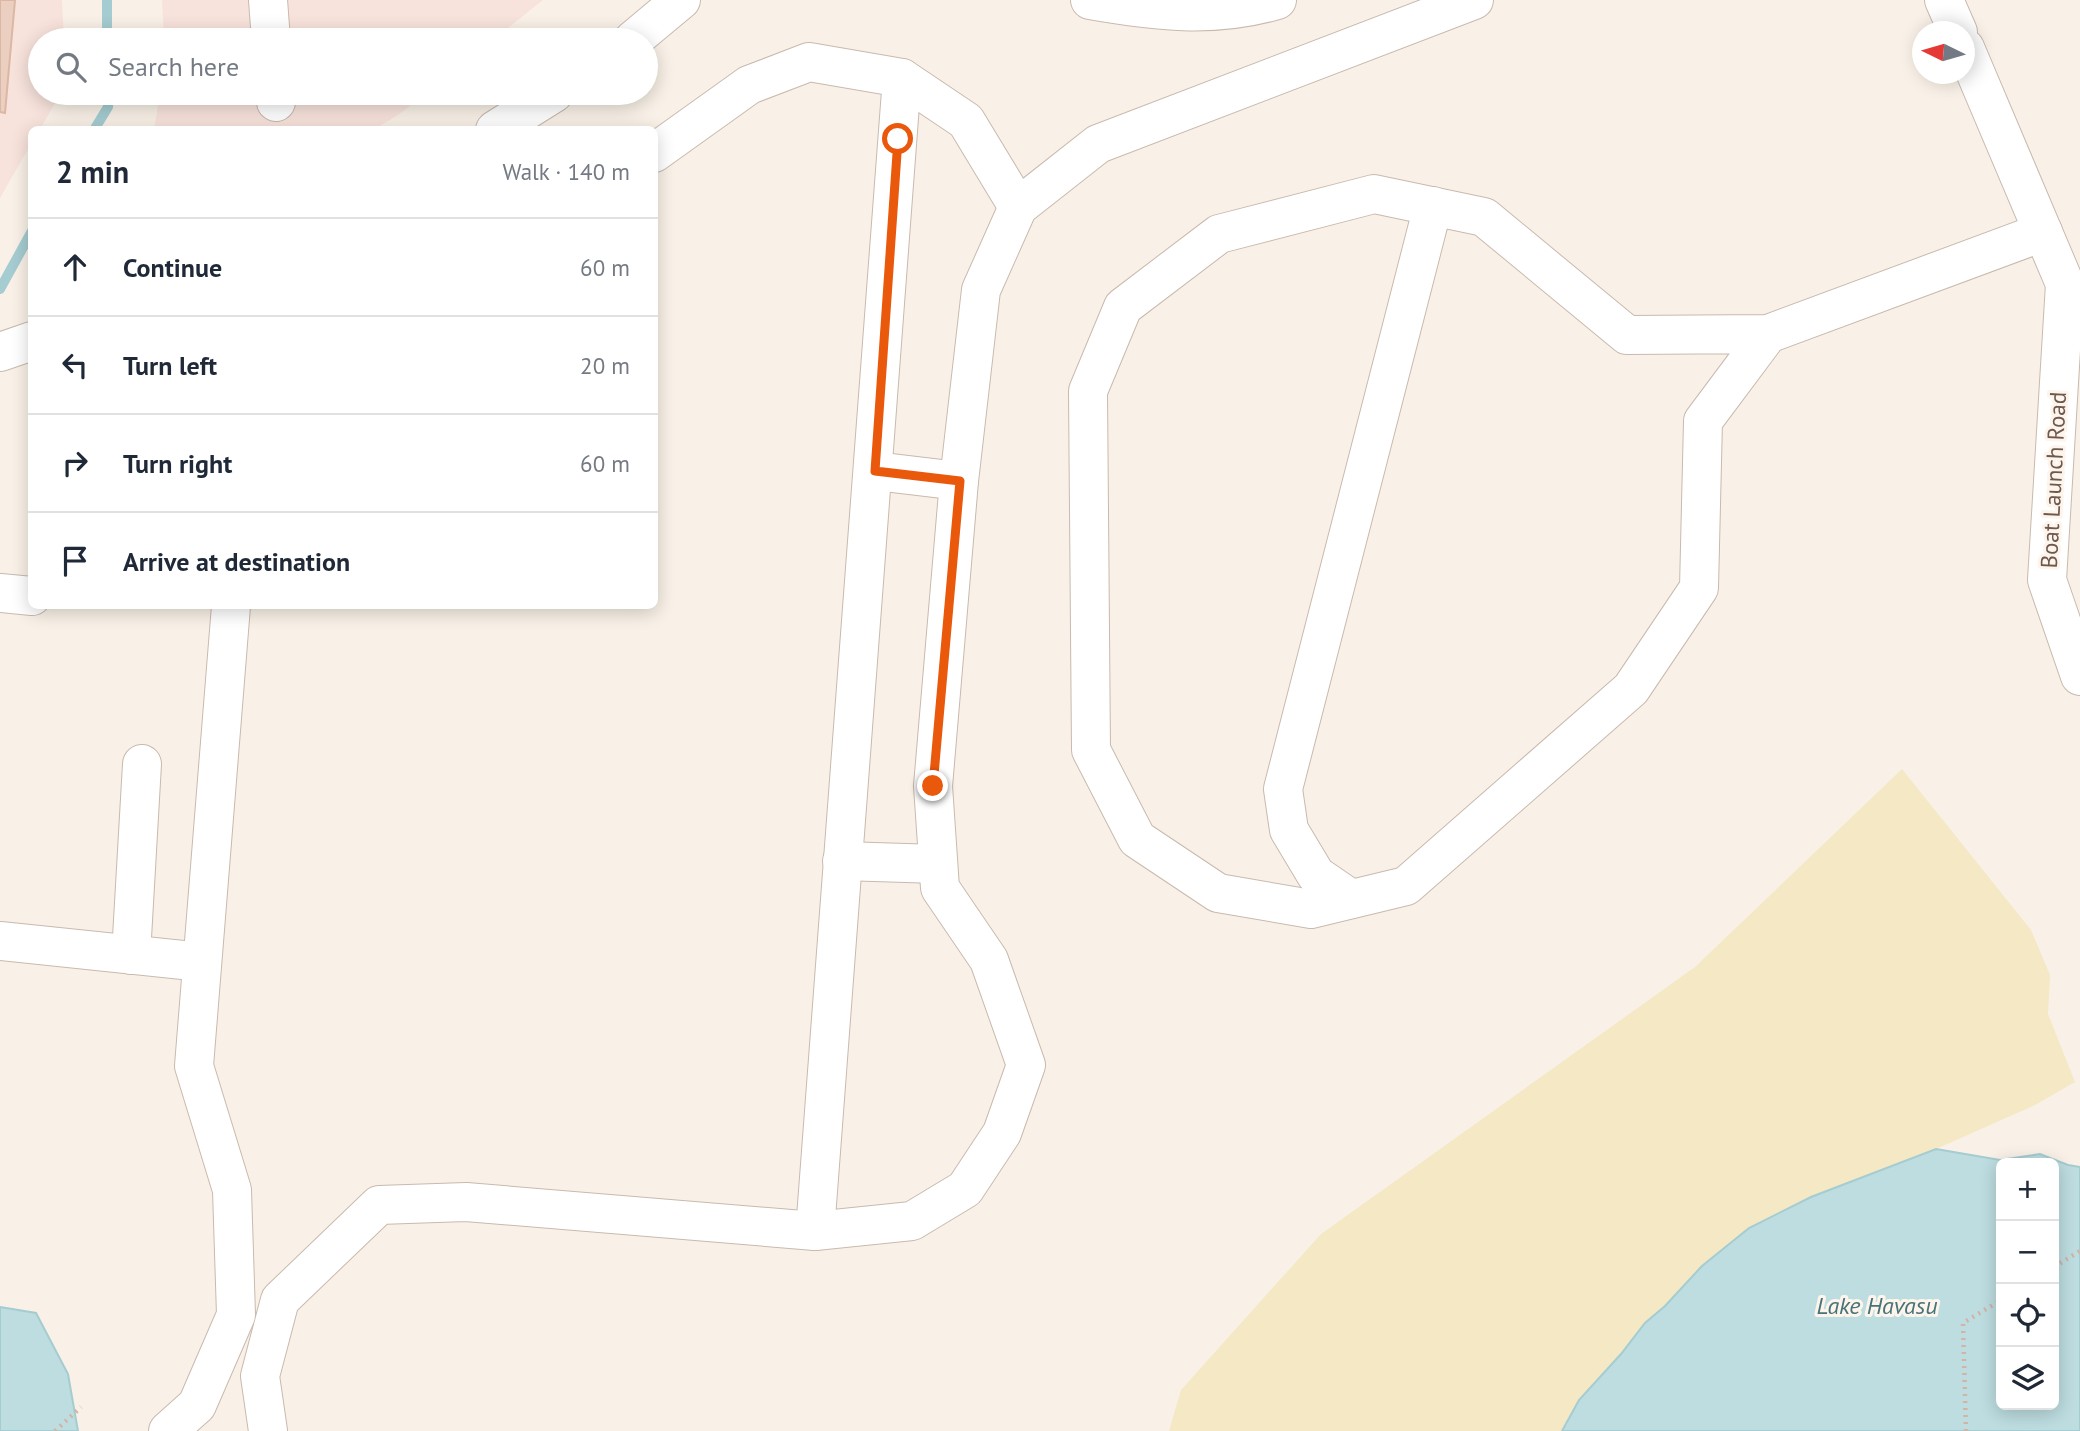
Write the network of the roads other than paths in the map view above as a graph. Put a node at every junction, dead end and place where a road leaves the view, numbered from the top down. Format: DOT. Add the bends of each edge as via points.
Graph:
graph roads {
  1 [pos="268,0"];
  2 [pos="681,0"];
  3 [pos="1090,0"];
  4 [pos="1277,0"];
  5 [pos="1474,0"];
  6 [pos="1944,0"];
  7 [pos="1953,21"];
  8 [pos="270,28"];
  9 [pos="647,28"];
  10 [pos="1975,72"];
  11 [pos="902,78"];
  12 [pos="535,105"];
  13 [pos="501,126"];
  14 [pos="658,150"];
  15 [pos="1433,206"];
  16 [pos="1018,207"];
  17 [pos="2043,232"];
  18 [pos="1768,334"];
  19 [pos="28,342"];
  20 [pos="0,352"];
  21 [pos="875,471"];
  22 [pos="960,481"];
  23 [pos="0,593"];
  24 [pos="28,596"];
  25 [pos="232,609"];
  26 [pos="2080,676"];
  27 [pos="142,764"];
  28 [pos="842,860"];
  29 [pos="938,864"];
  30 [pos="1351,900"];
  31 [pos="0,941"];
  32 [pos="131,955"];
  33 [pos="202,962"];
  34 [pos="815,1231"];
  35 [pos="168,1431"];
  36 [pos="268,1431"];
  1 -- 8 [label="street"];
  2 -- 9 [label="street"];
  3 -- 4 [label="street" via="1186,13 1225,11"];
  5 -- 16 [label="street" via="1098,144"];
  6 -- 7 [label="street"];
  10 -- 17 [label="street, Boat Launch Road"];
  11 -- 14 [label="street" via="808,62 749,85"];
  11 -- 16 [label="street" via="966,121"];
  11 -- 21 [label="street"];
  12 -- 13 [label="street"];
  15 -- 18 [label="street" via="1484,217 1627,335"];
  15 -- 30 [label="street" via="1283,789 1289,830 1316,875"];
  15 -- 30 [label="street" via="1374,194 1219,234 1124,307 1088,391 1091,750 1108,784 1137,839 1218,893 1311,909"];
  16 -- 22 [label="street" via="981,290"];
  17 -- 18 [label="street"];
  17 -- 26 [label="street, Boat Launch Road" via="2065,284 2047,580"];
  18 -- 30 [label="street" via="1703,421 1699,588 1631,689 1406,886"];
  19 -- 20 [label="street"];
  21 -- 22 [label="street"];
  21 -- 28 [label="street"];
  22 -- 29 [label="street" via="933,786"];
  23 -- 24 [label="street"];
  25 -- 33 [label="street"];
  27 -- 32 [label="street"];
  28 -- 29 [label="street"];
  28 -- 34 [label="street"];
  29 -- 34 [label="street" via="940,888 989,960 1026,1065 1002,1133 965,1189 912,1221"];
  31 -- 32 [label="street"];
  32 -- 33 [label="street"];
  33 -- 35 [label="street" via="194,1066 232,1190 236,1315 197,1405"];
  34 -- 36 [label="street" via="466,1202 379,1205 280,1300 260,1376"];
}
